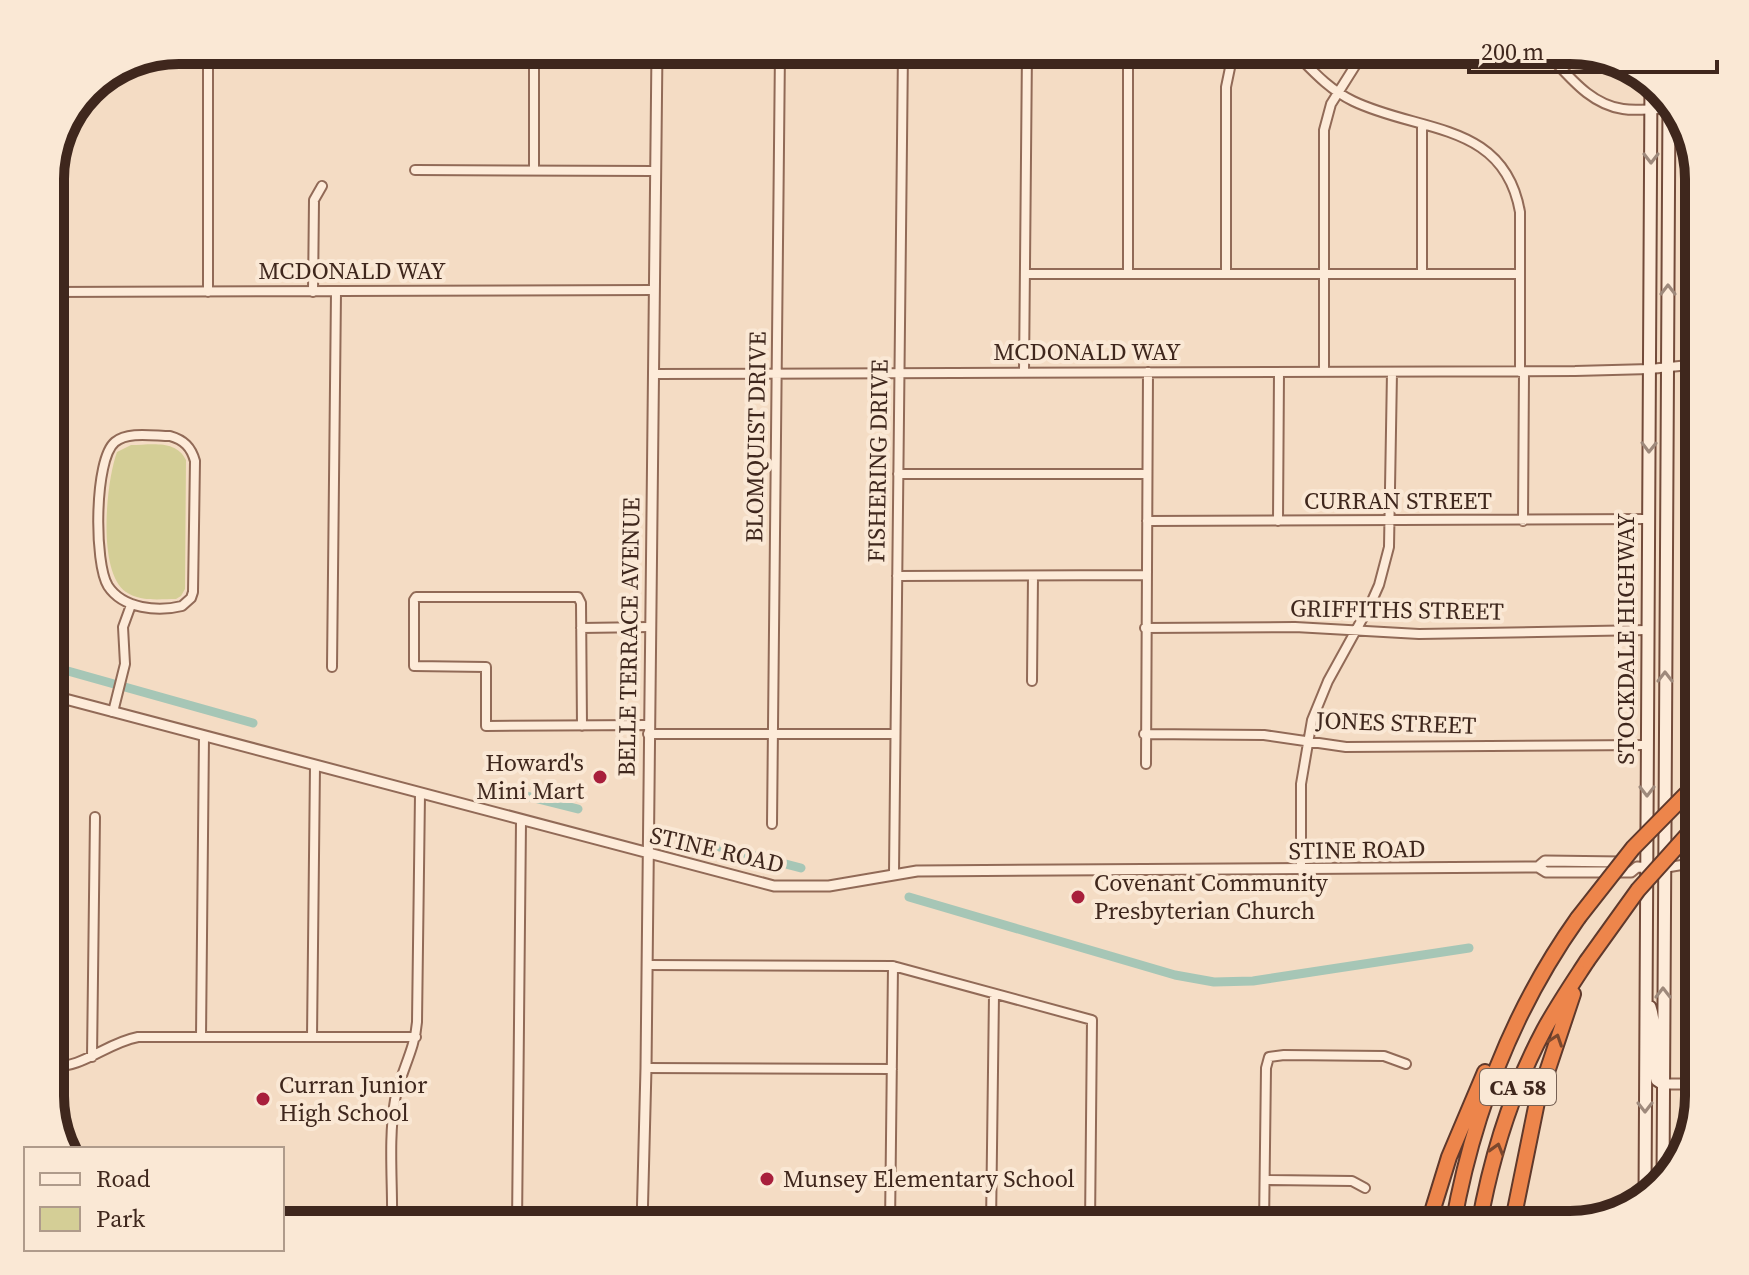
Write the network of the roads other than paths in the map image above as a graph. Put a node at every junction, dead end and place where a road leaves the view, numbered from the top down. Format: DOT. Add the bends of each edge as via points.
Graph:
graph roads {
  1 [pos="208,64"];
  2 [pos="534,64"];
  3 [pos="657,64"];
  4 [pos="780,64"];
  5 [pos="903,64"];
  6 [pos="1027,64"];
  7 [pos="1128,64"];
  8 [pos="1231,64"];
  9 [pos="1307,64"];
  10 [pos="1356,64"];
  11 [pos="1558,64"];
  12 [pos="1338,93"];
  13 [pos="1660,107"];
  14 [pos="1665,115"];
  15 [pos="1665,115"];
  16 [pos="1422,124"];
  17 [pos="415,170"];
  18 [pos="534,170"];
  19 [pos="654,171"];
  20 [pos="322,186"];
  21 [pos="1025,274"];
  22 [pos="1128,274"];
  23 [pos="1226,274"];
  24 [pos="1324,274"];
  25 [pos="1422,274"];
  26 [pos="1520,274"];
  27 [pos="653,290"];
  28 [pos="64,292"];
  29 [pos="208,292"];
  30 [pos="313,292"];
  31 [pos="336,292"];
  32 [pos="1685,365"];
  33 [pos="1659,368"];
  34 [pos="899,372"];
  35 [pos="1024,372"];
  36 [pos="1148,372"];
  37 [pos="1279,372"];
  38 [pos="1324,372"];
  39 [pos="1392,372"];
  40 [pos="1522,372"];
  41 [pos="777,373"];
  42 [pos="653,374"];
  43 [pos="898,474"];
  44 [pos="1147,474"];
  45 [pos="1650,519"];
  46 [pos="1147,521"];
  47 [pos="1278,521"];
  48 [pos="1391,521"];
  49 [pos="1523,521"];
  50 [pos="1146,575"];
  51 [pos="897,576"];
  52 [pos="1033,576"];
  53 [pos="131,605"];
  54 [pos="650,627"];
  55 [pos="581,628"];
  56 [pos="1145,628"];
  57 [pos="1648,630"];
  58 [pos="1356,631"];
  59 [pos="332,667"];
  60 [pos="1032,681"];
  61 [pos="64,699"];
  62 [pos="113,712"];
  63 [pos="582,726"];
  64 [pos="648,730"];
  65 [pos="773,734"];
  66 [pos="895,734"];
  67 [pos="1144,734"];
  68 [pos="204,736"];
  69 [pos="1306,741"];
  70 [pos="1647,745"];
  71 [pos="1146,764"];
  72 [pos="315,766"];
  73 [pos="420,794"];
  74 [pos="1685,795"];
  75 [pos="95,817"];
  76 [pos="521,822"];
  77 [pos="772,824"];
  78 [pos="1685,838"];
  79 [pos="647,854"];
  80 [pos="1685,864"];
  81 [pos="1642,868"];
  82 [pos="1664,868"];
  83 [pos="1301,870"];
  84 [pos="894,873"];
  85 [pos="1585,964"];
  86 [pos="647,965"];
  87 [pos="893,966"];
  88 [pos="1531,993"];
  89 [pos="994,994"];
  90 [pos="1646,995"];
  91 [pos="201,1037"];
  92 [pos="312,1037"];
  93 [pos="416,1037"];
  94 [pos="92,1057"];
  95 [pos="1406,1064"];
  96 [pos="64,1066"];
  97 [pos="646,1068"];
  98 [pos="892,1069"];
  99 [pos="1663,1084"];
  100 [pos="1685,1084"];
  101 [pos="1449,1157"];
  102 [pos="1663,1163"];
  103 [pos="1265,1180"];
  104 [pos="1645,1180"];
  105 [pos="1645,1184"];
  106 [pos="1365,1188"];
  107 [pos="392,1211"];
  108 [pos="517,1211"];
  109 [pos="642,1211"];
  110 [pos="890,1211"];
  111 [pos="991,1211"];
  112 [pos="1090,1211"];
  113 [pos="1264,1211"];
  114 [pos="1426,1211"];
  115 [pos="1432,1211"];
  116 [pos="1456,1211"];
  117 [pos="1482,1211"];
  118 [pos="1515,1211"];
  1 -- 29 [label="street"];
  2 -- 18 [label="street"];
  3 -- 19 [label="street, BELLE TERRACE AVENUE"];
  4 -- 41 [label="street, BLOMQUIST DRIVE"];
  5 -- 34 [label="street, FISHERING DRIVE"];
  6 -- 21 [label="street"];
  7 -- 22 [label="street"];
  8 -- 23 [label="street" via="1226,87"];
  9 -- 12 [label="street"];
  10 -- 12 [label="street"];
  11 -- 13 [label="street" via="1592,98 1627,110"];
  12 -- 16 [label="street"];
  12 -- 24 [label="street" via="1324,130"];
  14 -- 33 [label="main road, STOCKDALE HIGHWAY, one-way"];
  33 -- 15 [label="main road, STOCKDALE HIGHWAY, one-way"];
  16 -- 25 [label="street"];
  16 -- 26 [label="street" via="1476,143 1506,172 1520,212"];
  17 -- 18 [label="street"];
  18 -- 19 [label="street"];
  19 -- 27 [label="street, BELLE TERRACE AVENUE"];
  20 -- 30 [label="street" via="314,200"];
  21 -- 22 [label="street"];
  21 -- 35 [label="street"];
  22 -- 23 [label="street"];
  23 -- 24 [label="street"];
  24 -- 25 [label="street"];
  24 -- 38 [label="street"];
  25 -- 26 [label="street"];
  26 -- 40 [label="street"];
  27 -- 31 [label="street, MCDONALD WAY"];
  27 -- 42 [label="street, BELLE TERRACE AVENUE"];
  28 -- 29 [label="street, MCDONALD WAY"];
  29 -- 30 [label="street, MCDONALD WAY"];
  30 -- 31 [label="street, MCDONALD WAY"];
  31 -- 59 [label="street"];
  32 -- 33 [label="street, MCDONALD WAY"];
  33 -- 40 [label="street, MCDONALD WAY"];
  33 -- 45 [label="main road, STOCKDALE HIGHWAY, one-way"];
  82 -- 33 [label="main road, STOCKDALE HIGHWAY, one-way"];
  34 -- 35 [label="street, MCDONALD WAY"];
  34 -- 41 [label="street, MCDONALD WAY"];
  34 -- 43 [label="street, FISHERING DRIVE"];
  35 -- 36 [label="street, MCDONALD WAY"];
  36 -- 37 [label="street, MCDONALD WAY"];
  36 -- 44 [label="street"];
  37 -- 38 [label="street, MCDONALD WAY"];
  37 -- 47 [label="street"];
  38 -- 39 [label="street, MCDONALD WAY"];
  39 -- 40 [label="street, MCDONALD WAY"];
  39 -- 48 [label="street"];
  40 -- 49 [label="street"];
  41 -- 42 [label="street, MCDONALD WAY"];
  41 -- 65 [label="street, BLOMQUIST DRIVE"];
  42 -- 54 [label="street, BELLE TERRACE AVENUE"];
  43 -- 44 [label="street"];
  43 -- 51 [label="street, FISHERING DRIVE"];
  44 -- 46 [label="street"];
  45 -- 49 [label="street, CURRAN STREET"];
  45 -- 57 [label="main road, STOCKDALE HIGHWAY"];
  46 -- 47 [label="street, CURRAN STREET"];
  46 -- 50 [label="street"];
  47 -- 48 [label="street, CURRAN STREET"];
  48 -- 49 [label="street, CURRAN STREET"];
  48 -- 58 [label="street" via="1382,576"];
  50 -- 52 [label="street"];
  50 -- 56 [label="street"];
  51 -- 52 [label="street"];
  51 -- 66 [label="street, FISHERING DRIVE"];
  52 -- 60 [label="street"];
  53 -- 53 [label="street" via="175,608 187,603 193,592 195,461 189,447 170,436 123,437 108,452 99,510 102,569 109,588"];
  53 -- 62 [label="street" via="123,627 126,655"];
  54 -- 55 [label="street"];
  54 -- 64 [label="street, BELLE TERRACE AVENUE"];
  55 -- 63 [label="street"];
  55 -- 63 [label="street" via="578,597 416,597 413,603 414,666 486,667 486,726"];
  56 -- 58 [label="street, GRIFFITHS STREET"];
  56 -- 67 [label="street"];
  57 -- 58 [label="street, GRIFFITHS STREET"];
  57 -- 70 [label="main road, STOCKDALE HIGHWAY"];
  58 -- 69 [label="street" via="1328,681"];
  61 -- 62 [label="street, STINE ROAD"];
  62 -- 68 [label="street, STINE ROAD"];
  63 -- 64 [label="street"];
  64 -- 65 [label="street"];
  64 -- 79 [label="street, BELLE TERRACE AVENUE"];
  65 -- 66 [label="street"];
  65 -- 77 [label="street, BLOMQUIST DRIVE"];
  66 -- 84 [label="street, FISHERING DRIVE"];
  67 -- 69 [label="street, JONES STREET" via="1254,734"];
  67 -- 71 [label="street"];
  68 -- 72 [label="street, STINE ROAD"];
  68 -- 91 [label="street"];
  69 -- 70 [label="street, JONES STREET" via="1346,747"];
  69 -- 83 [label="street"];
  70 -- 81 [label="main road, STOCKDALE HIGHWAY, one-way"];
  72 -- 73 [label="street, STINE ROAD"];
  72 -- 92 [label="street"];
  73 -- 76 [label="street, STINE ROAD"];
  73 -- 93 [label="street"];
  74 -- 88 [label="highway, CA 58, bridge" via="1633,848 1578,918"];
  75 -- 94 [label="street"];
  76 -- 79 [label="street, STINE ROAD"];
  76 -- 108 [label="street"];
  78 -- 85 [label="highway, CA 58, bridge" via="1638,890"];
  79 -- 84 [label="street, STINE ROAD" via="790,888"];
  79 -- 86 [label="street, BELLE TERRACE AVENUE"];
  80 -- 82 [label="street"];
  81 -- 82 [label="street, STINE ROAD"];
  81 -- 83 [label="street, STINE ROAD" via="1630,862 1545,861 1538,867"];
  81 -- 90 [label="main road, STOCKDALE HIGHWAY"];
  99 -- 82 [label="main road, STOCKDALE HIGHWAY, one-way"];
  83 -- 84 [label="street, STINE ROAD"];
  117 -- 85 [label="highway, CA 58, one-way" via="1521,1080 1544,1030"];
  118 -- 85 [label="highway, one-way" via="1543,1080"];
  86 -- 87 [label="street"];
  86 -- 97 [label="street, BELLE TERRACE AVENUE"];
  87 -- 89 [label="street"];
  87 -- 98 [label="street"];
  88 -- 101 [label="highway" via="1485,1073"];
  88 -- 116 [label="highway, CA 58" via="1488,1088"];
  89 -- 111 [label="street"];
  89 -- 112 [label="street" via="1092,1020"];
  90 -- 99 [label="main road" via="1654,1020 1655,1072"];
  90 -- 104 [label="main road, STOCKDALE HIGHWAY, one-way"];
  91 -- 92 [label="street"];
  91 -- 94 [label="street" via="125,1039"];
  92 -- 93 [label="street"];
  93 -- 107 [label="street" via="394,1113"];
  94 -- 96 [label="street"];
  95 -- 103 [label="street" via="1384,1056 1269,1057"];
  97 -- 98 [label="street"];
  97 -- 109 [label="street, BELLE TERRACE AVENUE"];
  98 -- 110 [label="street"];
  99 -- 100 [label="street"];
  99 -- 102 [label="main road, STOCKDALE HIGHWAY"];
  101 -- 114 [label="highway"];
  101 -- 115 [label="highway"];
  103 -- 106 [label="street" via="1352,1181"];
  103 -- 113 [label="street"];
  104 -- 105 [label="main road, STOCKDALE HIGHWAY"];
}
